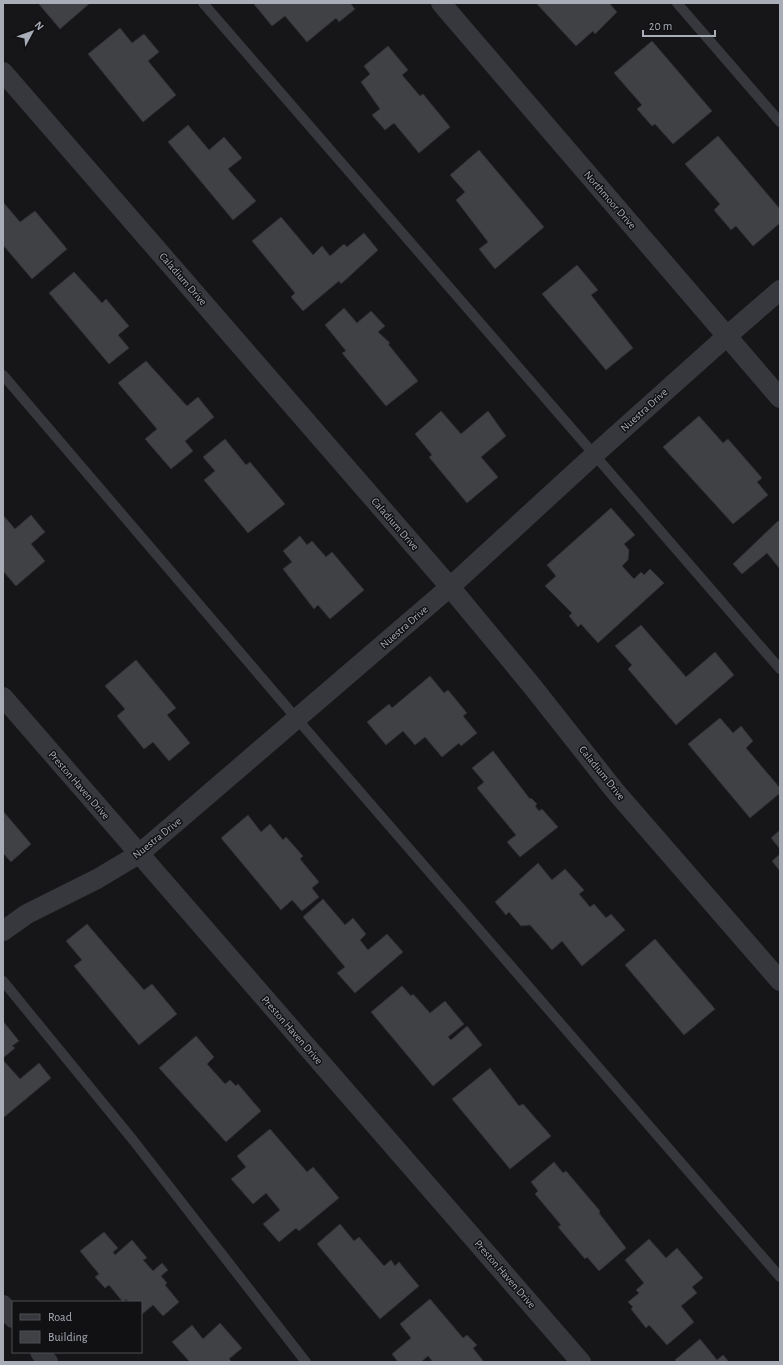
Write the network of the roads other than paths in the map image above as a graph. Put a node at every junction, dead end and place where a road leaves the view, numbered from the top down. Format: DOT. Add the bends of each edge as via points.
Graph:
graph roads {
  1 [pos="203,3"];
  2 [pos="441,3"];
  3 [pos="677,3"];
  4 [pos="3,72"];
  5 [pos="780,122"];
  6 [pos="780,290"];
  7 [pos="726,336"];
  8 [pos="3,375"];
  9 [pos="780,398"];
  10 [pos="594,455"];
  11 [pos="450,587"];
  12 [pos="780,669"];
  13 [pos="3,697"];
  14 [pos="297,719"];
  15 [pos="139,854"];
  16 [pos="3,932"];
  17 [pos="3,981"];
  18 [pos="780,981"];
  19 [pos="780,1277"];
  20 [pos="3,1305"];
  21 [pos="12,1317"];
  22 [pos="41,1353"];
  23 [pos="48,1362"];
  24 [pos="306,1362"];
  25 [pos="581,1362"];
  1 -- 10 [label="lane"];
  2 -- 7 [label="street, Northmoor Drive"];
  3 -- 5 [label="lane"];
  4 -- 11 [label="street, Caladium Drive"];
  6 -- 7 [label="street, Nuestra Drive"];
  7 -- 9 [label="street, Northmoor Drive"];
  7 -- 10 [label="street, Nuestra Drive"];
  8 -- 14 [label="lane"];
  10 -- 11 [label="street, Nuestra Drive"];
  10 -- 12 [label="lane"];
  11 -- 14 [label="street, Nuestra Drive"];
  11 -- 18 [label="street, Caladium Drive" via="615,791"];
  13 -- 15 [label="street, Preston Haven Drive"];
  14 -- 15 [label="street, Nuestra Drive"];
  14 -- 19 [label="lane"];
  15 -- 16 [label="street, Nuestra Drive" via="97,879 27,914"];
  15 -- 25 [label="street, Preston Haven Drive"];
  17 -- 24 [label="lane" via="133,1140"];
  20 -- 21 [label="street"];
  22 -- 23 [label="street"];
}
